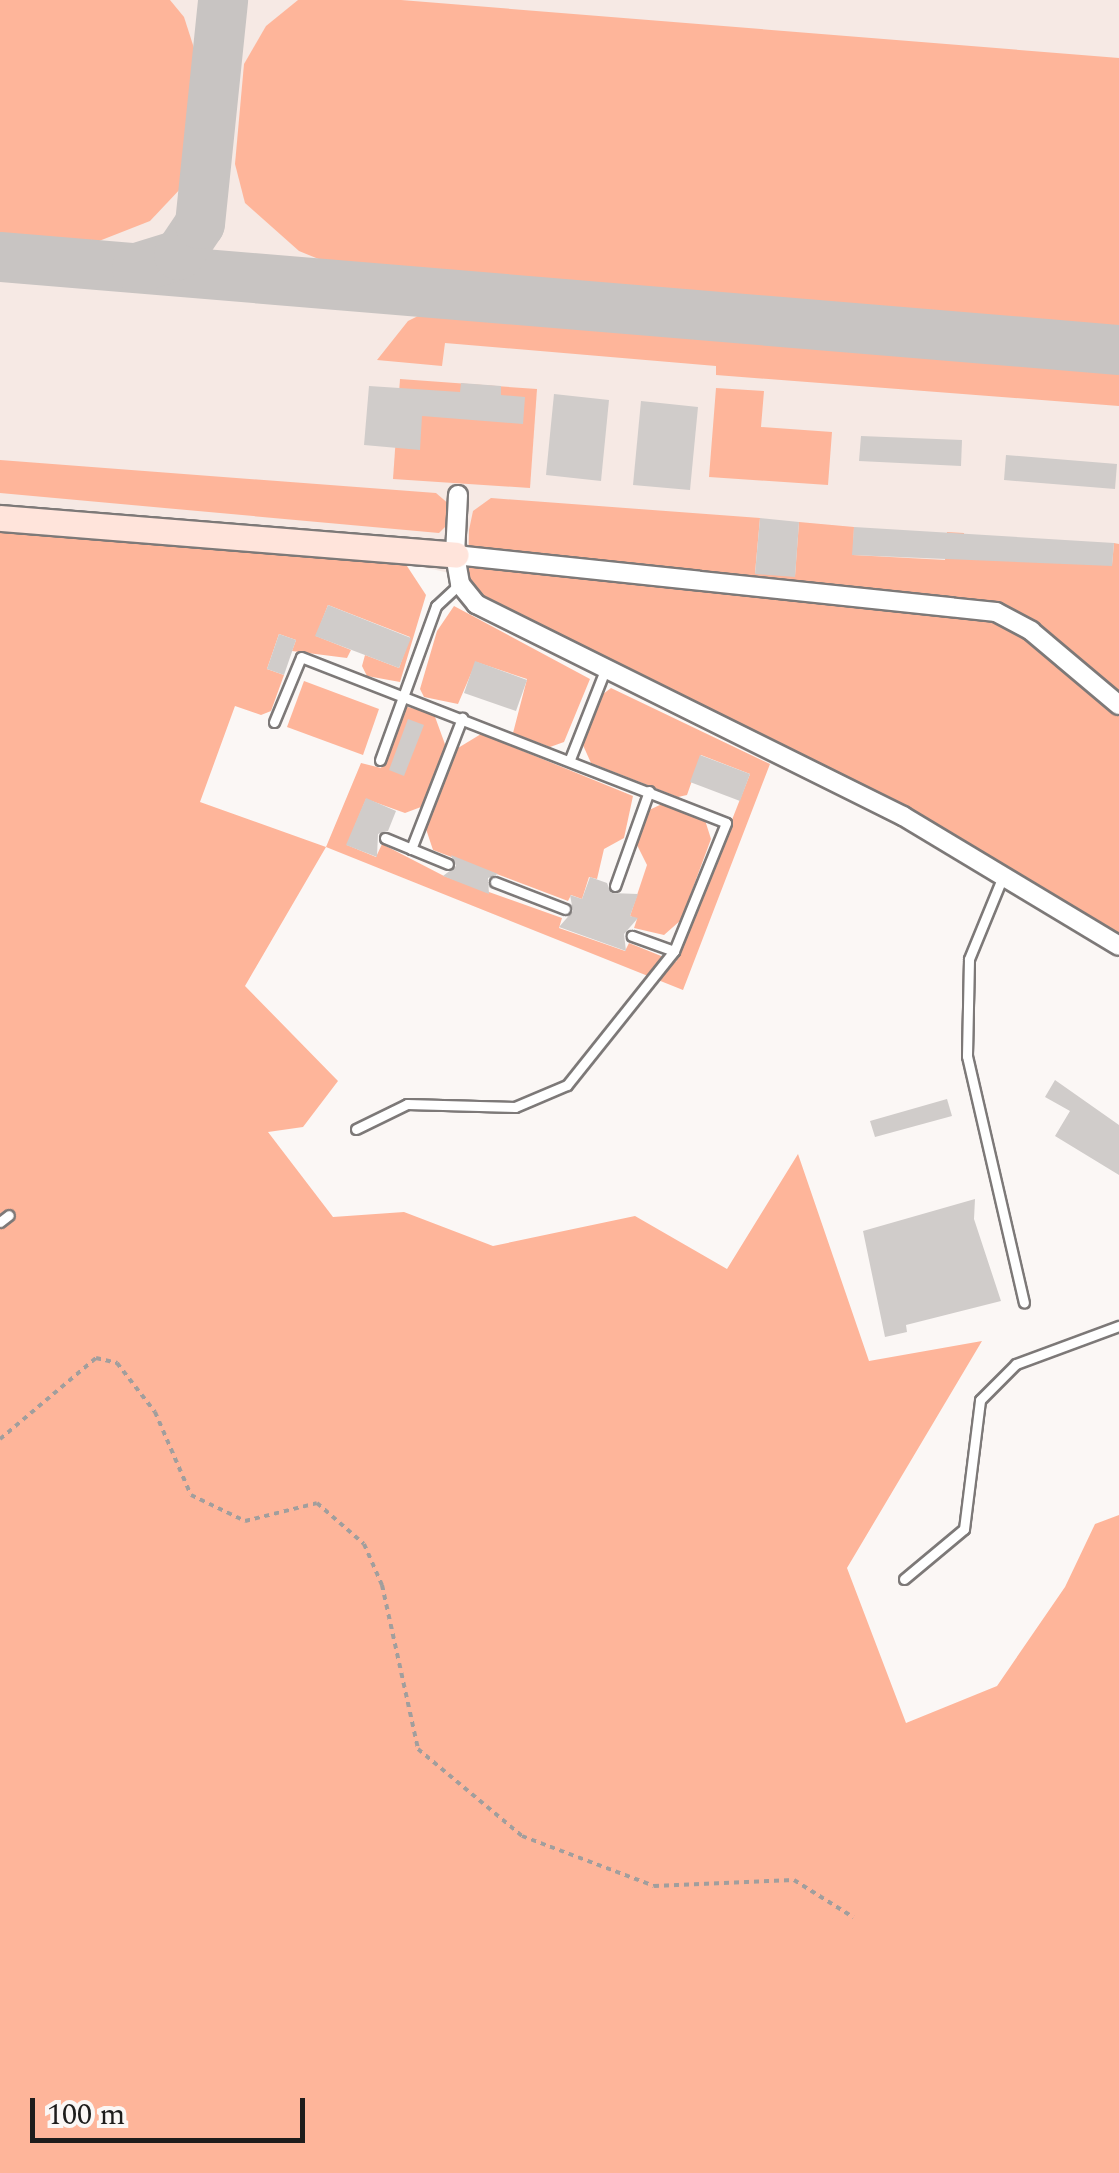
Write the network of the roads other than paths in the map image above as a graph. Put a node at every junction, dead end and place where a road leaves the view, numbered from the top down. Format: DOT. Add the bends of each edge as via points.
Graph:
graph roads {
  1 [pos="458,495"];
  2 [pos="0,518"];
  3 [pos="455,556"];
  4 [pos="460,584"];
  5 [pos="605,670"];
  6 [pos="404,695"];
  7 [pos="1119,705"];
  8 [pos="462,718"];
  9 [pos="274,722"];
  10 [pos="570,759"];
  11 [pos="380,760"];
  12 [pos="649,791"];
  13 [pos="385,838"];
  14 [pos="411,849"];
  15 [pos="448,864"];
  16 [pos="1002,876"];
  17 [pos="494,882"];
  18 [pos="615,886"];
  19 [pos="565,909"];
  20 [pos="632,936"];
  21 [pos="1119,946"];
  22 [pos="674,951"];
  23 [pos="356,1129"];
  24 [pos="1024,1303"];
  25 [pos="1119,1326"];
  26 [pos="904,1579"];
  1 -- 3 [label="street"];
  2 -- 3 [label="street"];
  3 -- 4 [label="street"];
  3 -- 7 [label="street" via="996,612 1031,631"];
  4 -- 5 [label="street" via="476,604"];
  4 -- 6 [label="lane" via="436,606"];
  5 -- 10 [label="lane"];
  5 -- 16 [label="street" via="903,816"];
  6 -- 8 [label="lane"];
  6 -- 9 [label="lane" via="301,657"];
  6 -- 11 [label="lane"];
  8 -- 10 [label="lane"];
  8 -- 14 [label="lane"];
  10 -- 12 [label="lane"];
  12 -- 18 [label="lane"];
  12 -- 22 [label="lane" via="726,822"];
  13 -- 14 [label="lane"];
  14 -- 15 [label="lane"];
  16 -- 21 [label="street"];
  16 -- 24 [label="lane" via="969,960 968,1056"];
  17 -- 19 [label="lane"];
  20 -- 22 [label="lane"];
  22 -- 23 [label="lane" via="567,1085 515,1107 467,1100 408,1104"];
  25 -- 26 [label="lane" via="1016,1364 980,1400 964,1528"];
}
